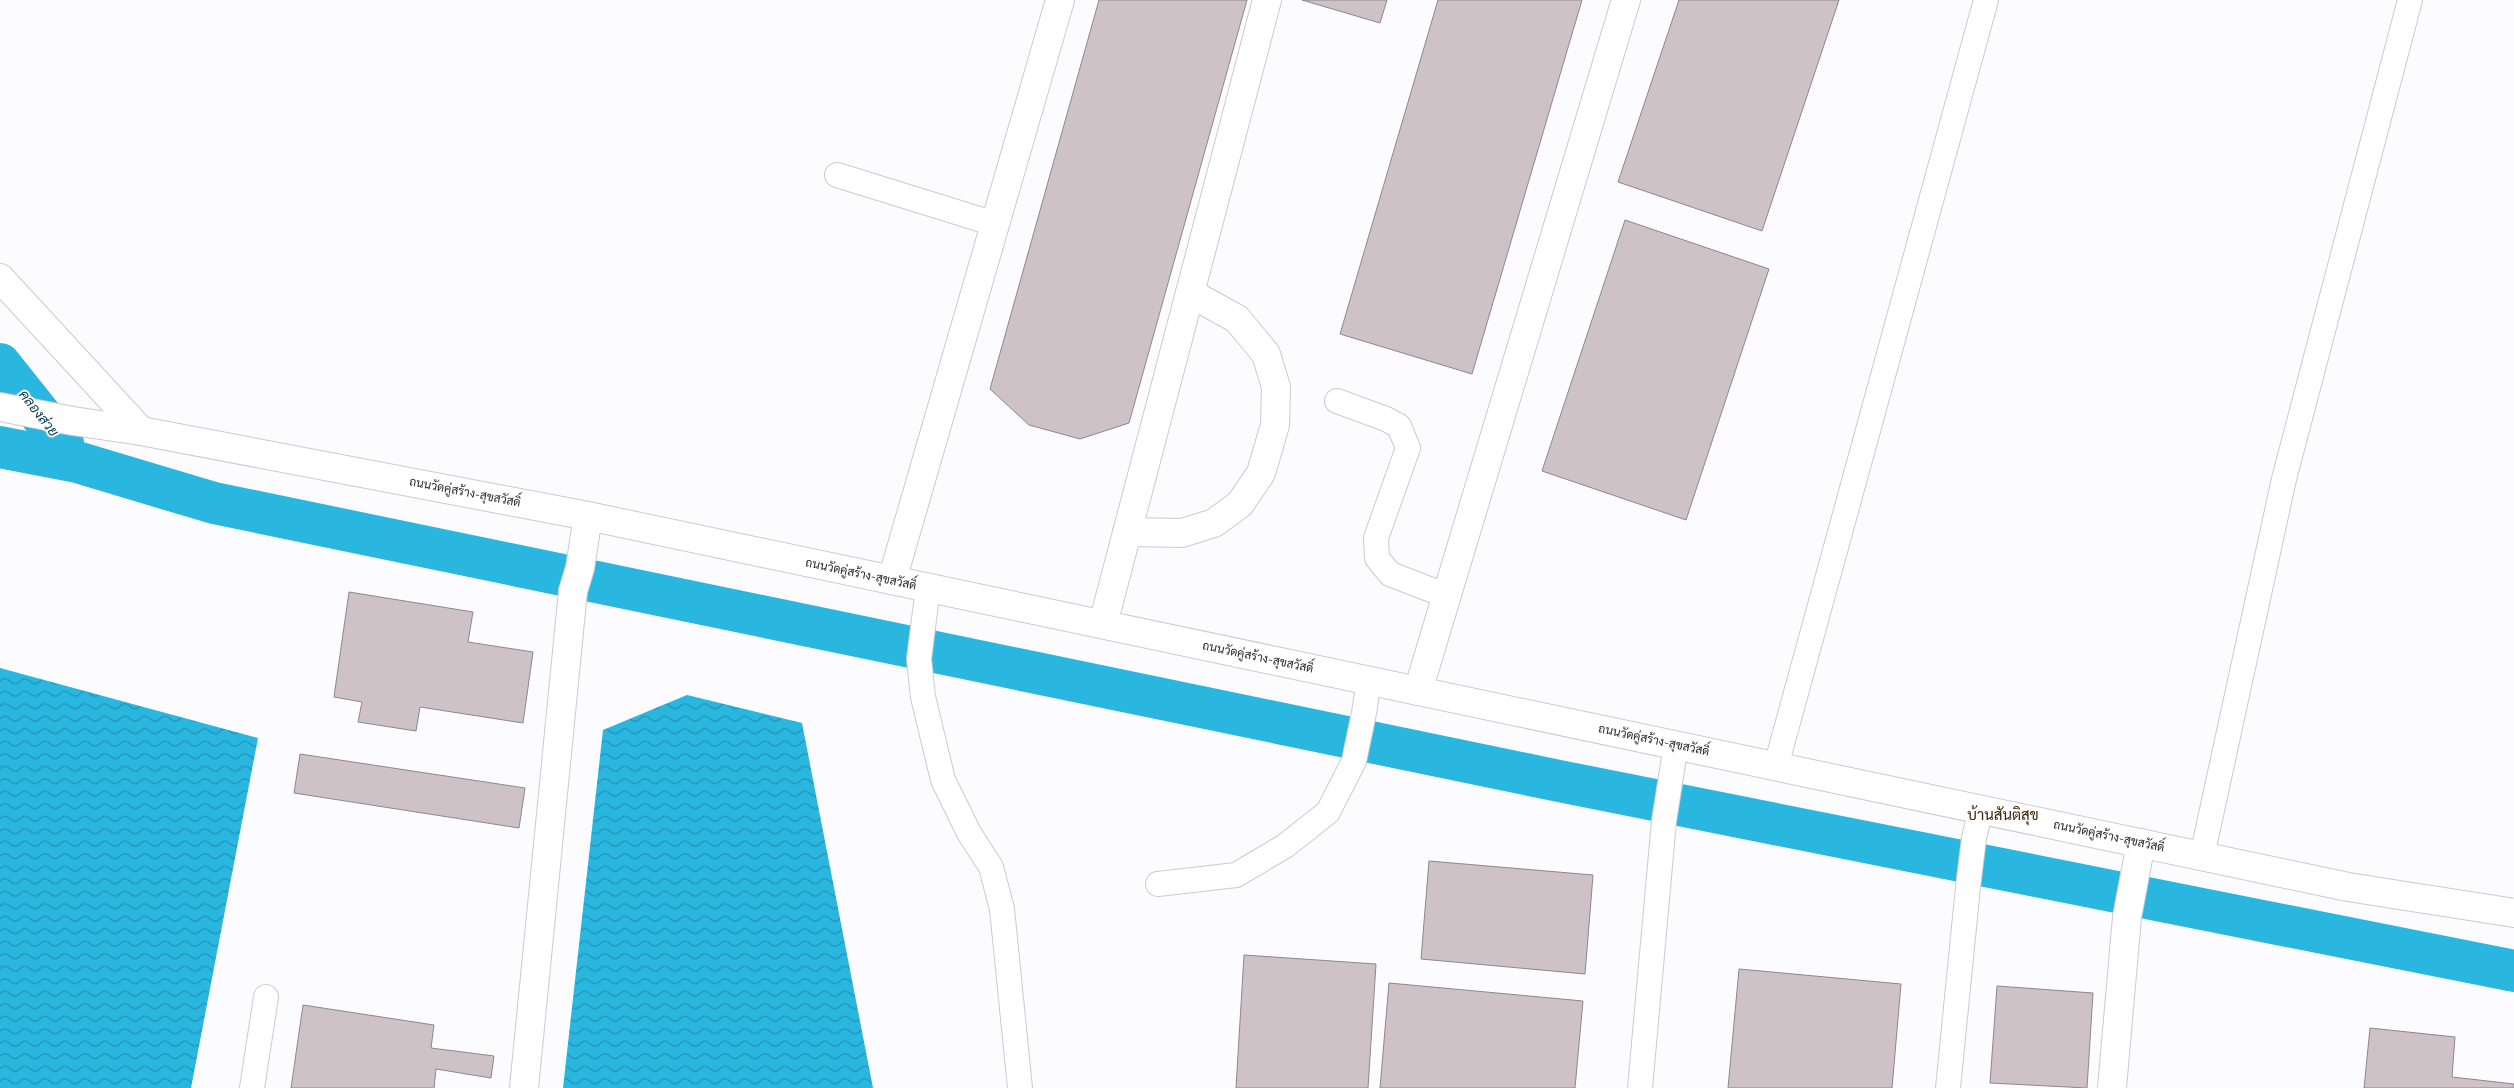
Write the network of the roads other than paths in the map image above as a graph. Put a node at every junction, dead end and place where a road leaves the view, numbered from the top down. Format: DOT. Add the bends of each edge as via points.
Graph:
graph roads {
  1 [pos="1060,0"];
  2 [pos="1267,0"];
  3 [pos="1626,0"];
  4 [pos="1986,0"];
  5 [pos="2410,0"];
  6 [pos="837,175"];
  7 [pos="995,224"];
  8 [pos="0,278"];
  9 [pos="1190,293"];
  10 [pos="1337,401"];
  11 [pos="9,408"];
  12 [pos="141,430"];
  13 [pos="588,516"];
  14 [pos="1127,532"];
  15 [pos="892,580"];
  16 [pos="928,588"];
  17 [pos="1447,596"];
  18 [pos="1103,624"];
  19 [pos="1368,680"];
  20 [pos="1418,691"];
  21 [pos="1676,744"];
  22 [pos="1776,766"];
  23 [pos="1981,809"];
  24 [pos="2141,843"];
  25 [pos="2202,856"];
  26 [pos="1158,884"];
  27 [pos="2514,913"];
  28 [pos="266,997"];
  29 [pos="252,1088"];
  30 [pos="524,1088"];
  31 [pos="1020,1088"];
  32 [pos="1640,1088"];
  33 [pos="1948,1088"];
  34 [pos="2112,1088"];
  1 -- 7 [label="street"];
  2 -- 9 [label="street"];
  3 -- 17 [label="street"];
  4 -- 22 [label="lane"];
  5 -- 25 [label="lane" via="2284,479"];
  6 -- 7 [label="lane"];
  7 -- 15 [label="street"];
  8 -- 12 [label="street"];
  9 -- 14 [label="street"];
  9 -- 14 [label="street" via="1237,319 1266,354 1276,387 1275,425 1261,473 1240,504 1214,523 1182,533"];
  10 -- 17 [label="lane" via="1399,426 1408,448 1376,538 1377,558 1390,574"];
  11 -- 12 [label="street, ถนนวัดคู่สร้าง-สุขสวัสดิ์"];
  12 -- 13 [label="street, ถนนวัดคู่สร้าง-สุขสวัสดิ์"];
  13 -- 15 [label="street, ถนนวัดคู่สร้าง-สุขสวัสดิ์"];
  13 -- 30 [label="street" via="576,580"];
  14 -- 18 [label="street"];
  15 -- 16 [label="street, ถนนวัดคู่สร้าง-สุขสวัสดิ์"];
  16 -- 18 [label="street, ถนนวัดคู่สร้าง-สุขสวัสดิ์"];
  16 -- 31 [label="lane" via="919,659 923,697 943,780 969,833 991,868 1002,909"];
  17 -- 20 [label="street"];
  18 -- 19 [label="street, ถนนวัดคู่สร้าง-สุขสวัสดิ์"];
  19 -- 20 [label="street, ถนนวัดคู่สร้าง-สุขสวัสดิ์"];
  19 -- 26 [label="lane" via="1354,761 1328,812 1285,846 1236,875"];
  20 -- 21 [label="street, ถนนวัดคู่สร้าง-สุขสวัสดิ์"];
  21 -- 22 [label="street, ถนนวัดคู่สร้าง-สุขสวัสดิ์"];
  21 -- 32 [label="lane" via="1664,821"];
  22 -- 23 [label="street, ถนนวัดคู่สร้าง-สุขสวัสดิ์"];
  23 -- 24 [label="street, ถนนวัดคู่สร้าง-สุขสวัสดิ์"];
  23 -- 33 [label="lane" via="1968,887"];
  24 -- 25 [label="street, ถนนวัดคู่สร้าง-สุขสวัสดิ์"];
  24 -- 34 [label="street" via="2127,917"];
  25 -- 27 [label="street, ถนนวัดคู่สร้าง-สุขสวัสดิ์" via="2348,887"];
  28 -- 29 [label="lane"];
}
